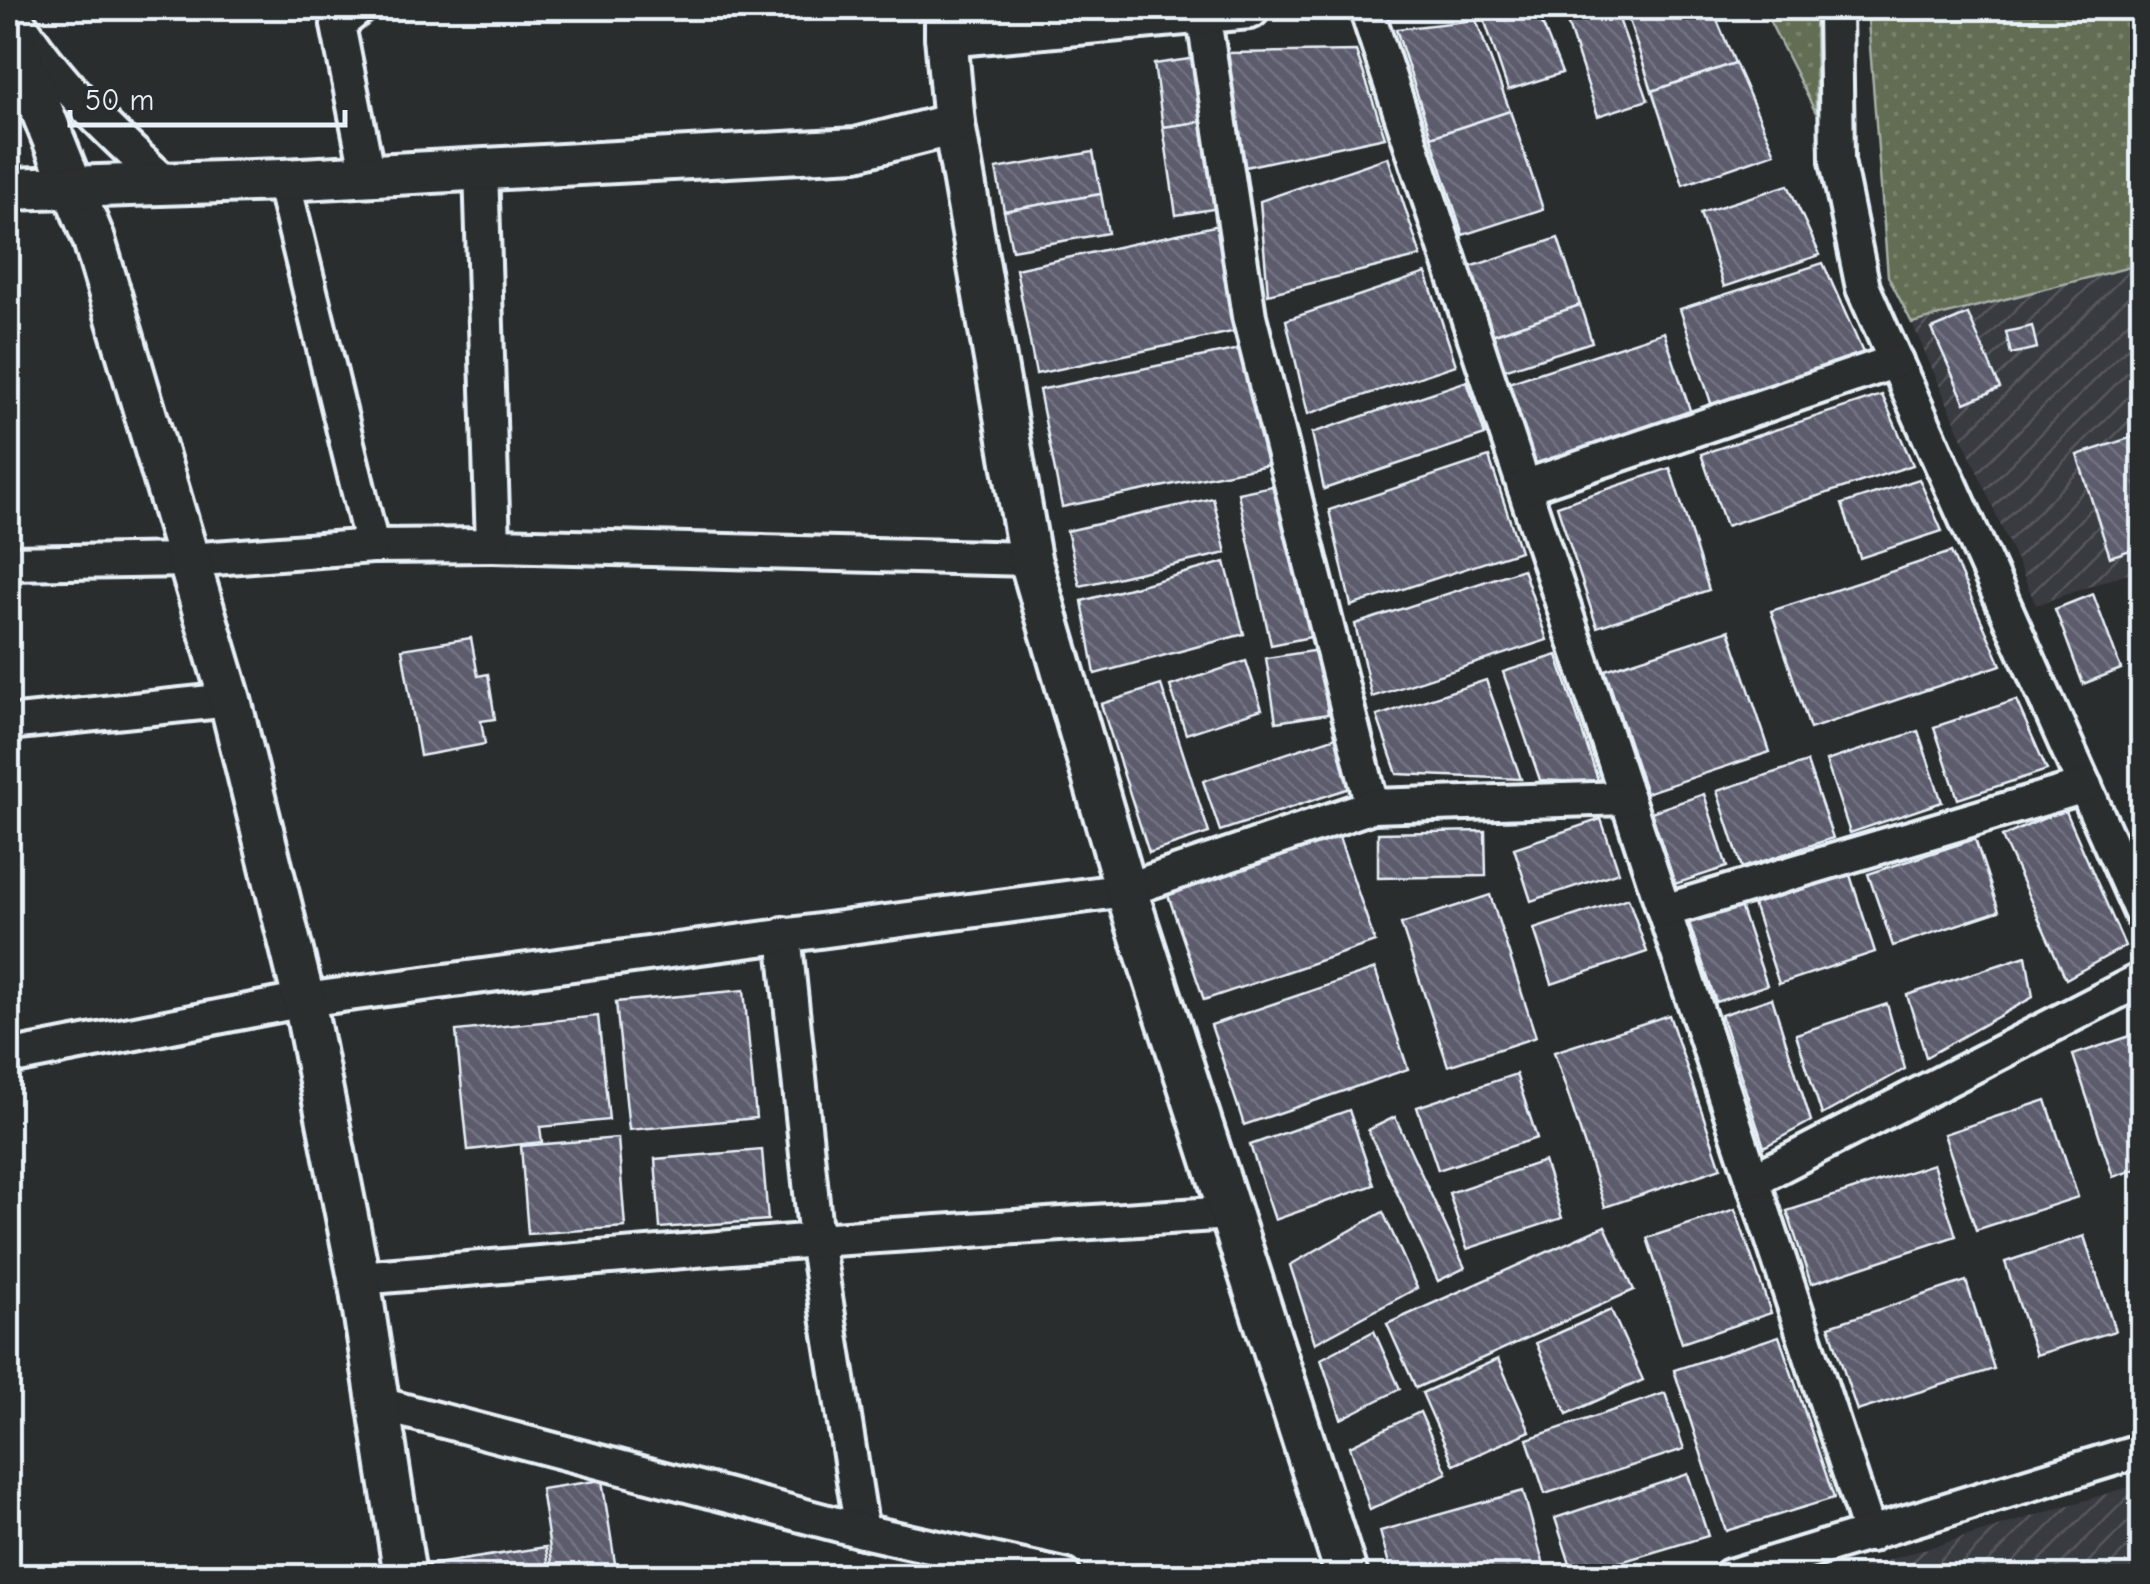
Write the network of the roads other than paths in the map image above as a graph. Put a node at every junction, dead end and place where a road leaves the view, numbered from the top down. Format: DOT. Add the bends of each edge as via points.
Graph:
graph roads {
  1 [pos="10,8"];
  2 [pos="358,8"];
  3 [pos="1248,8"];
  4 [pos="1366,8"];
  5 [pos="1835,8"];
  6 [pos="1203,12"];
  7 [pos="946,22"];
  8 [pos="8,28"];
  9 [pos="954,124"];
  10 [pos="481,169"];
  11 [pos="368,176"];
  12 [pos="284,180"];
  13 [pos="168,185"];
  14 [pos="72,188"];
  15 [pos="8,189"];
  16 [pos="1896,361"];
  17 [pos="1524,487"];
  18 [pos="493,545"];
  19 [pos="372,546"];
  20 [pos="1030,559"];
  21 [pos="188,560"];
  22 [pos="8,563"];
  23 [pos="230,700"];
  24 [pos="8,723"];
  25 [pos="2084,786"];
  26 [pos="1627,798"];
  27 [pos="1372,806"];
  28 [pos="1126,890"];
  29 [pos="1664,911"];
  30 [pos="2142,916"];
  31 [pos="784,934"];
  32 [pos="2142,979"];
  33 [pos="304,1000"];
  34 [pos="8,1058"];
  35 [pos="1753,1180"];
  36 [pos="1230,1213"];
  37 [pos="816,1240"];
  38 [pos="359,1278"];
  39 [pos="379,1404"];
  40 [pos="2142,1450"];
  41 [pos="862,1531"];
  42 [pos="1870,1535"];
  43 [pos="405,1576"];
  44 [pos="1064,1576"];
  45 [pos="1346,1576"];
  46 [pos="1730,1576"];
  1 -- 13 [label="street" via="112,135"];
  2 -- 11 [label="street" via="338,24"];
  3 -- 6 [label="street"];
  4 -- 17 [label="street"];
  5 -- 16 [label="street" via="1836,162 1863,288"];
  6 -- 7 [label="street"];
  6 -- 27 [label="street" via="1249,316"];
  7 -- 9 [label="street"];
  8 -- 14 [label="street"];
  9 -- 10 [label="street" via="856,149"];
  9 -- 20 [label="street"];
  10 -- 11 [label="street"];
  10 -- 18 [label="street"];
  11 -- 12 [label="street"];
  12 -- 13 [label="street"];
  12 -- 19 [label="street"];
  13 -- 14 [label="street"];
  14 -- 15 [label="street"];
  14 -- 21 [label="street" via="94,240"];
  16 -- 17 [label="street"];
  16 -- 25 [label="street"];
  17 -- 26 [label="street"];
  18 -- 19 [label="street"];
  18 -- 20 [label="street"];
  19 -- 21 [label="street"];
  20 -- 28 [label="street"];
  21 -- 22 [label="street"];
  21 -- 23 [label="street"];
  23 -- 24 [label="street"];
  23 -- 33 [label="street"];
  25 -- 29 [label="street"];
  25 -- 30 [label="street"];
  26 -- 27 [label="street"];
  26 -- 29 [label="street"];
  27 -- 28 [label="street"];
  28 -- 31 [label="street"];
  28 -- 36 [label="street"];
  29 -- 35 [label="street"];
  31 -- 33 [label="street"];
  31 -- 37 [label="street"];
  32 -- 35 [label="street"];
  33 -- 34 [label="street"];
  33 -- 38 [label="street"];
  35 -- 42 [label="street"];
  36 -- 37 [label="street"];
  36 -- 45 [label="street"];
  37 -- 38 [label="street"];
  37 -- 41 [label="street"];
  38 -- 39 [label="street"];
  39 -- 41 [label="street"];
  39 -- 43 [label="street"];
  40 -- 42 [label="street"];
  41 -- 44 [label="street"];
  42 -- 46 [label="street"];
}
